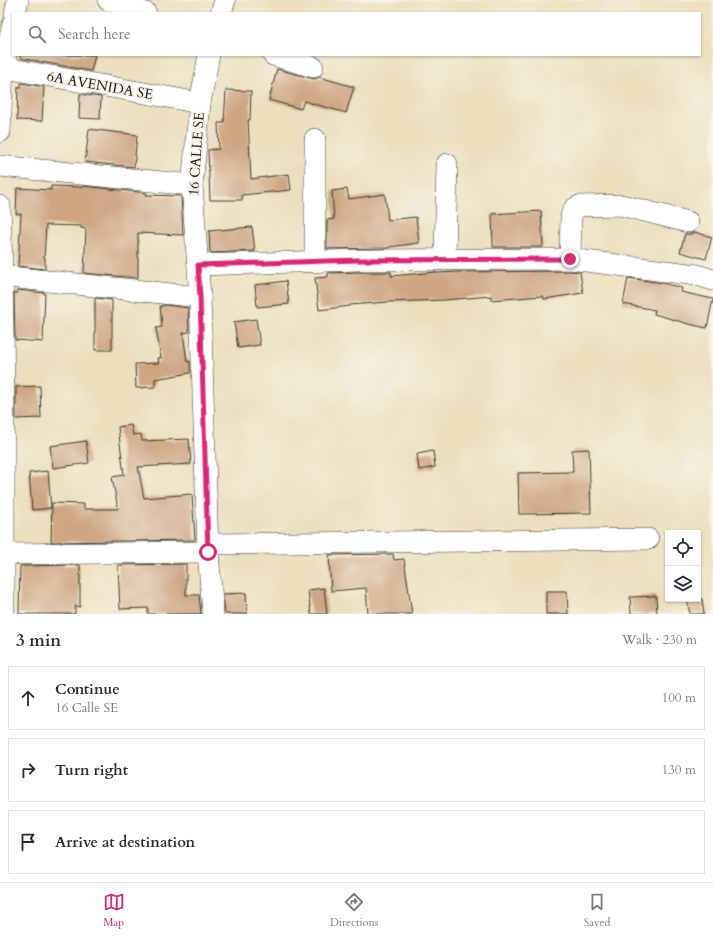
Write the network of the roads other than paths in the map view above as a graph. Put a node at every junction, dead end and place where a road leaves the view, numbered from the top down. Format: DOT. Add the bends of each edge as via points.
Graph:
graph roads {
  1 [pos="18,0"];
  2 [pos="108,0"];
  3 [pos="225,0"];
  4 [pos="16,12"];
  5 [pos="143,12"];
  6 [pos="221,12"];
  7 [pos="12,28"];
  8 [pos="210,56"];
  9 [pos="276,56"];
  10 [pos="1,67"];
  11 [pos="313,68"];
  12 [pos="200,103"];
  13 [pos="0,132"];
  14 [pos="315,139"];
  15 [pos="447,164"];
  16 [pos="0,166"];
  17 [pos="192,185"];
  18 [pos="0,206"];
  19 [pos="688,222"];
  20 [pos="570,259"];
  21 [pos="445,260"];
  22 [pos="314,262"];
  23 [pos="198,265"];
  24 [pos="1,276"];
  25 [pos="713,280"];
  26 [pos="200,297"];
  27 [pos="648,539"];
  28 [pos="208,548"];
  29 [pos="2,554"];
  30 [pos="4,614"];
  31 [pos="213,614"];
  1 -- 4 [label="street"];
  2 -- 5 [label="street"];
  3 -- 6 [label="street"];
  7 -- 10 [label="street"];
  8 -- 12 [label="street, 16 CALLE SE"];
  9 -- 11 [label="street"];
  10 -- 12 [label="street, 6A AVENIDA SE"];
  10 -- 13 [label="street"];
  12 -- 17 [label="street, 16 CALLE SE"];
  14 -- 22 [label="street"];
  15 -- 21 [label="street"];
  16 -- 17 [label="street"];
  17 -- 23 [label="street, 16 CALLE SE"];
  18 -- 24 [label="street"];
  19 -- 20 [label="street" via="621,205 579,206 574,209 571,216"];
  20 -- 21 [label="street"];
  20 -- 25 [label="street" via="697,275"];
  21 -- 22 [label="street"];
  22 -- 23 [label="street"];
  23 -- 26 [label="street, 16 CALLE SE"];
  24 -- 26 [label="street"];
  24 -- 29 [label="street" via="4,367"];
  26 -- 28 [label="street, 16 CALLE SE"];
  27 -- 28 [label="street" via="280,543"];
  28 -- 29 [label="street"];
  28 -- 31 [label="street, 16 CALLE SE"];
  29 -- 30 [label="street"];
}
